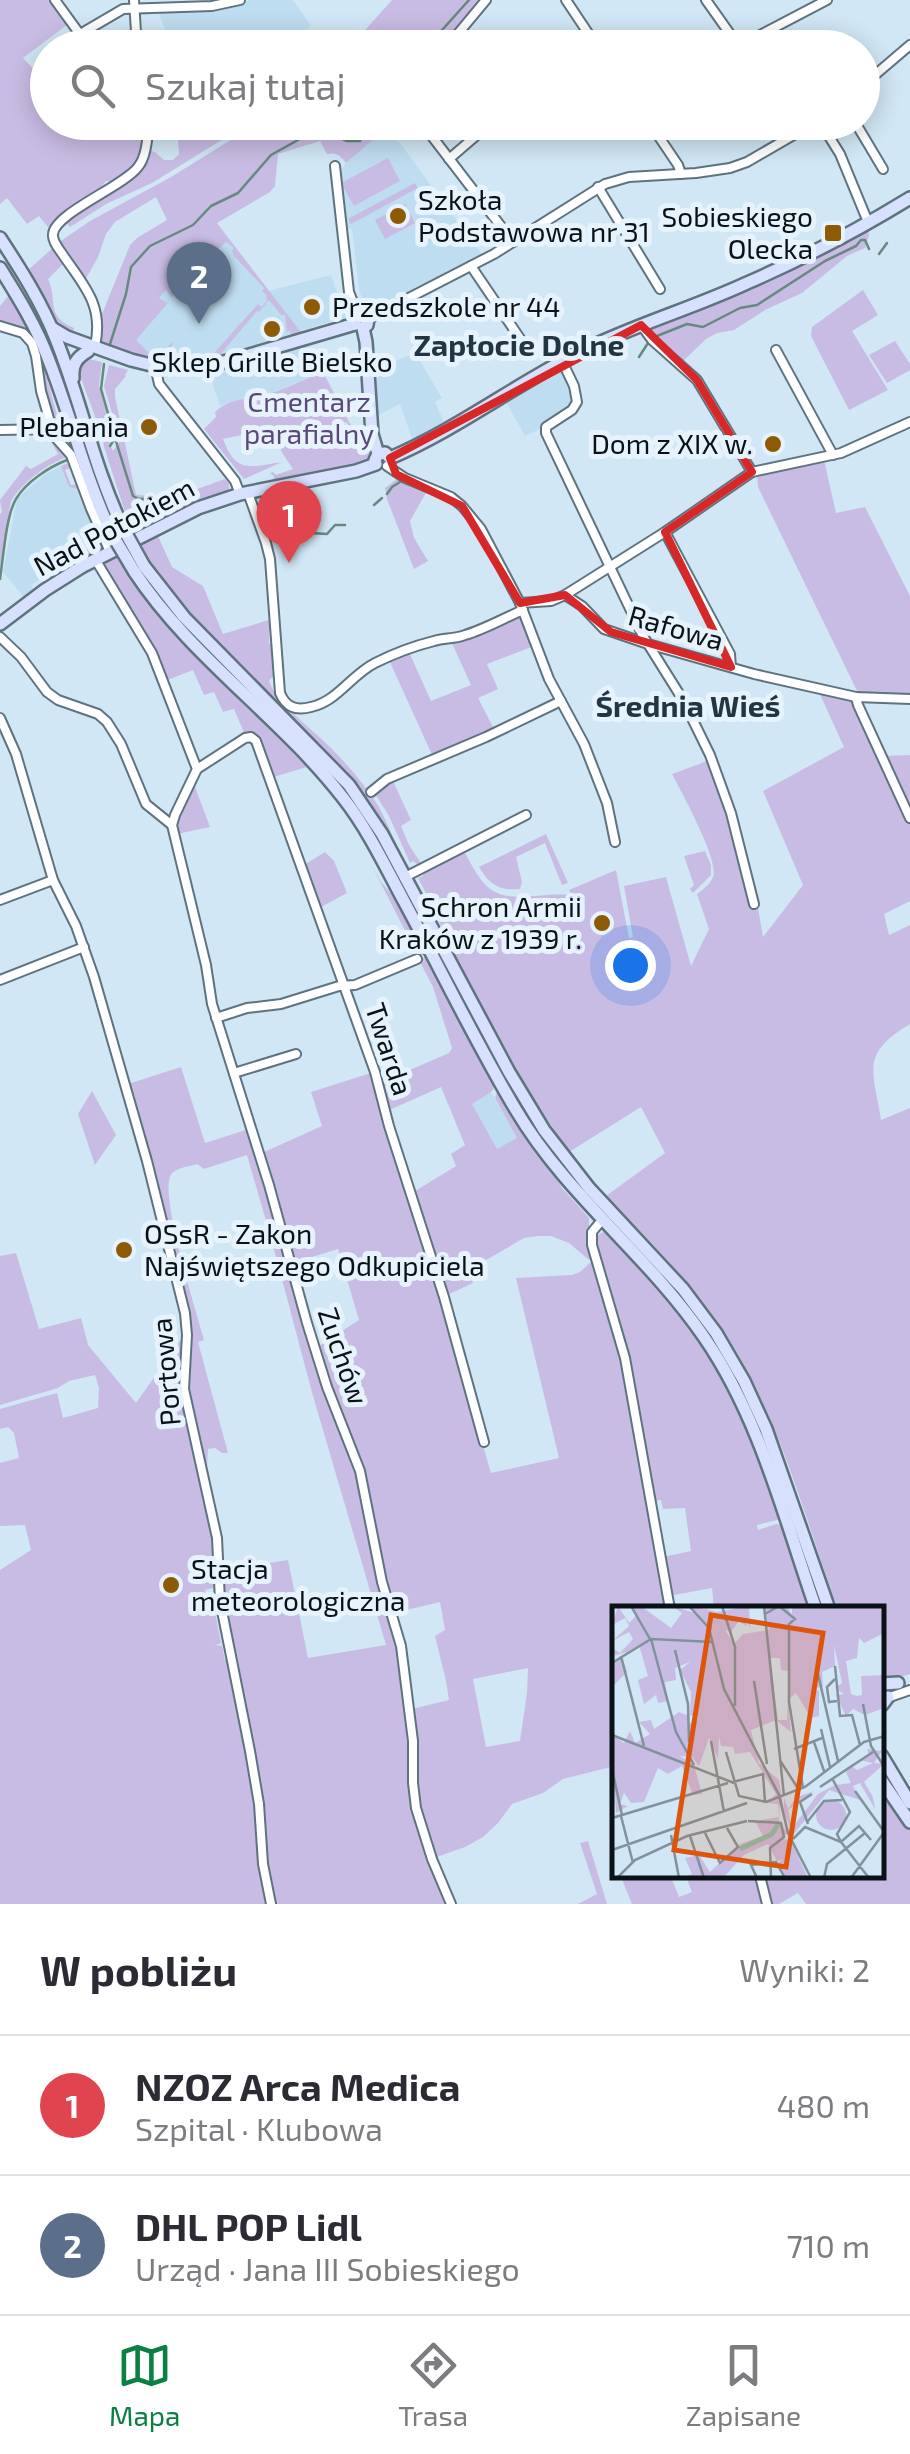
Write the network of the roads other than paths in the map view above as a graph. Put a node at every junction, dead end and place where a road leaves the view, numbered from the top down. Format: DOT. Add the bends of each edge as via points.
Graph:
graph roads {
  1 [pos="55,0"];
  2 [pos="240,0"];
  3 [pos="486,0"];
  4 [pos="566,0"];
  5 [pos="706,0"];
  6 [pos="827,0"];
  7 [pos="134,4"];
  8 [pos="78,30"];
  9 [pos="87,30"];
  10 [pos="135,30"];
  11 [pos="461,30"];
  12 [pos="586,30"];
  13 [pos="728,30"];
  14 [pos="771,30"];
  15 [pos="910,46"];
  16 [pos="880,71"];
  17 [pos="147,140"];
  18 [pos="435,140"];
  19 [pos="471,140"];
  20 [pos="661,140"];
  21 [pos="778,140"];
  22 [pos="830,140"];
  23 [pos="865,140"];
  24 [pos="449,159"];
  25 [pos="335,166"];
  26 [pos="883,168"];
  27 [pos="681,174"];
  28 [pos="598,187"];
  29 [pos="910,198"];
  30 [pos="868,222"];
  31 [pos="0,238"];
  32 [pos="513,242"];
  33 [pos="471,266"];
  34 [pos="0,268"];
  35 [pos="660,289"];
  36 [pos="361,322"];
  37 [pos="641,325"];
  38 [pos="0,326"];
  39 [pos="52,328"];
  40 [pos="38,334"];
  41 [pos="74,340"];
  42 [pos="521,340"];
  43 [pos="58,344"];
  44 [pos="91,348"];
  45 [pos="776,350"];
  46 [pos="49,359"];
  47 [pos="562,361"];
  48 [pos="155,366"];
  49 [pos="74,392"];
  50 [pos="910,422"];
  51 [pos="52,429"];
  52 [pos="0,430"];
  53 [pos="834,456"];
  54 [pos="383,460"];
  55 [pos="752,472"];
  56 [pos="244,493"];
  57 [pos="118,531"];
  58 [pos="665,532"];
  59 [pos="110,552"];
  60 [pos="95,559"];
  61 [pos="609,566"];
  62 [pos="139,568"];
  63 [pos="565,595"];
  64 [pos="521,606"];
  65 [pos="0,624"];
  66 [pos="0,636"];
  67 [pos="648,644"];
  68 [pos="731,667"];
  69 [pos="856,697"];
  70 [pos="910,699"];
  71 [pos="560,700"];
  72 [pos="0,718"];
  73 [pos="197,769"];
  74 [pos="371,792"];
  75 [pos="526,815"];
  76 [pos="910,818"];
  77 [pos="172,825"];
  78 [pos="615,842"];
  79 [pos="405,878"];
  80 [pos="53,880"];
  81 [pos="0,900"];
  82 [pos="754,904"];
  83 [pos="84,947"];
  84 [pos="417,959"];
  85 [pos="0,980"];
  86 [pos="345,986"];
  87 [pos="216,1018"];
  88 [pos="296,1054"];
  89 [pos="234,1074"];
  90 [pos="602,1220"];
  91 [pos="484,1442"];
  92 [pos="804,1553"];
  93 [pos="669,1606"];
  94 [pos="815,1606"];
  95 [pos="828,1606"];
  96 [pos="885,1758"];
  97 [pos="885,1786"];
  98 [pos="910,1802"];
  99 [pos="910,1822"];
  100 [pos="761,1879"];
  101 [pos="272,1904"];
  102 [pos="450,1904"];
  103 [pos="768,1904"];
  1 -- 8 [label="street"];
  2 -- 7 [label="street"];
  3 -- 11 [label="street"];
  4 -- 12 [label="street"];
  5 -- 13 [label="street"];
  6 -- 14 [label="street"];
  7 -- 9 [label="street"];
  7 -- 10 [label="street"];
  15 -- 16 [label="street"];
  17 -- 44 [label="street" via="138,167 54,229 53,239 94,303 98,326"];
  18 -- 24 [label="street"];
  19 -- 24 [label="street"];
  20 -- 27 [label="street"];
  21 -- 27 [label="street" via="738,166"];
  22 -- 30 [label="street"];
  23 -- 26 [label="street"];
  24 -- 32 [label="street"];
  25 -- 36 [label="street" via="348,292"];
  27 -- 28 [label="street" via="629,177"];
  28 -- 32 [label="street"];
  28 -- 35 [label="street"];
  29 -- 30 [label="main road, Nad Potokiem"];
  30 -- 37 [label="main road, Nad Potokiem" via="746,284"];
  31 -- 39 [label="main road"];
  32 -- 33 [label="street"];
  33 -- 36 [label="street"];
  33 -- 42 [label="street"];
  34 -- 40 [label="main road"];
  36 -- 48 [label="main road" via="207,366"];
  36 -- 54 [label="main road" via="372,438"];
  37 -- 47 [label="main road, Nad Potokiem"];
  37 -- 55 [label="street" via="697,380"];
  38 -- 51 [label="street" via="23,333 32,344"];
  39 -- 41 [label="main road"];
  39 -- 43 [label="main road"];
  40 -- 43 [label="main road"];
  40 -- 46 [label="main road"];
  41 -- 43 [label="main road"];
  41 -- 44 [label="main road"];
  43 -- 44 [label="main road"];
  43 -- 46 [label="main road"];
  43 -- 49 [label="main road"];
  44 -- 48 [label="main road"];
  44 -- 49 [label="main road" via="74,364"];
  45 -- 53 [label="street"];
  46 -- 57 [label="main road" via="94,491"];
  47 -- 54 [label="main road, Nad Potokiem"];
  47 -- 61 [label="street" via="577,402 546,432"];
  48 -- 56 [label="street" via="160,384"];
  49 -- 57 [label="main road"];
  50 -- 53 [label="street"];
  51 -- 52 [label="street"];
  51 -- 59 [label="street" via="71,455"];
  53 -- 55 [label="street"];
  54 -- 56 [label="main road, Nad Potokiem"];
  54 -- 64 [label="street" via="400,476 462,506"];
  55 -- 58 [label="street"];
  56 -- 59 [label="main road, Nad Potokiem"];
  56 -- 64 [label="street" via="270,559 280,693 296,709 328,700 381,660 468,634"];
  57 -- 62 [label="main road, bridge"];
  58 -- 61 [label="street"];
  58 -- 68 [label="street"];
  59 -- 60 [label="main road, Nad Potokiem"];
  60 -- 65 [label="main road, Nad Potokiem"];
  60 -- 73 [label="street" via="152,653"];
  61 -- 63 [label="street"];
  61 -- 67 [label="street"];
  62 -- 79 [label="main road" via="349,785"];
  62 -- 90 [label="main road" via="175,625 356,814 517,1111"];
  63 -- 64 [label="street"];
  63 -- 67 [label="street, Rafowa" via="604,628"];
  64 -- 71 [label="street"];
  66 -- 77 [label="street, Zuchów" via="46,692 107,722 146,804"];
  67 -- 68 [label="street, Rafowa"];
  67 -- 82 [label="street" via="710,754"];
  68 -- 69 [label="street, Rafowa"];
  69 -- 70 [label="street, Rafowa"];
  69 -- 76 [label="street"];
  71 -- 74 [label="street"];
  71 -- 78 [label="street" via="596,772"];
  72 -- 80 [label="street, Portowa"];
  73 -- 77 [label="street"];
  73 -- 86 [label="street, Twarda" via="244,738 256,741"];
  75 -- 79 [label="street"];
  77 -- 87 [label="street, Zuchów"];
  79 -- 92 [label="main road" via="544,1130 683,1289 744,1380"];
  80 -- 81 [label="street"];
  80 -- 83 [label="street, Portowa"];
  83 -- 85 [label="street"];
  83 -- 101 [label="street, Portowa" via="185,1313 184,1389 217,1538 220,1601"];
  84 -- 86 [label="street"];
  86 -- 87 [label="street"];
  86 -- 91 [label="street, Twarda"];
  87 -- 89 [label="street, Zuchów"];
  88 -- 89 [label="street"];
  89 -- 102 [label="street, Zuchów" via="306,1322 360,1471 401,1646 416,1808"];
  90 -- 92 [label="main road" via="705,1338 732,1384"];
  90 -- 93 [label="street" via="592,1245 625,1358"];
  92 -- 94 [label="main road"];
  92 -- 95 [label="main road"];
  96 -- 98 [label="main road"];
  97 -- 99 [label="main road"];
  100 -- 103 [label="street"];
}
